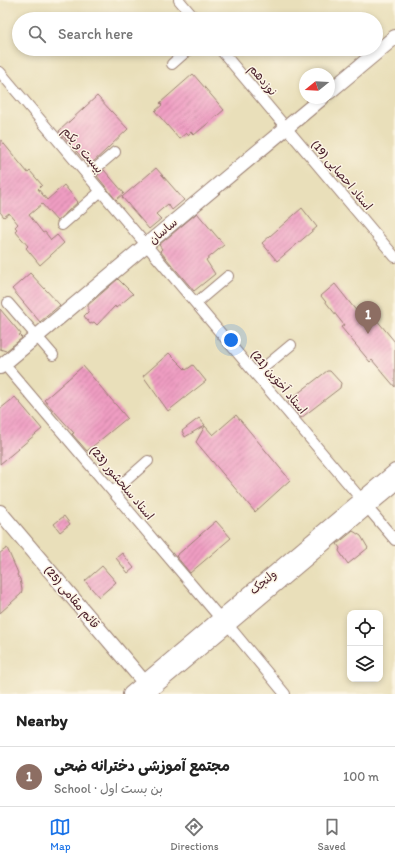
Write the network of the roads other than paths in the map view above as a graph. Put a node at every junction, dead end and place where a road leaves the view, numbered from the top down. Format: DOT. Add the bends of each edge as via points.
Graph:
graph roads {
  1 [pos="179,0"];
  2 [pos="189,12"];
  3 [pos="395,37"];
  4 [pos="383,47"];
  5 [pos="181,56"];
  6 [pos="226,56"];
  7 [pos="372,56"];
  8 [pos="172,64"];
  9 [pos="0,72"];
  10 [pos="335,87"];
  11 [pos="315,104"];
  12 [pos="285,128"];
  13 [pos="115,152"];
  14 [pos="88,175"];
  15 [pos="101,191"];
  16 [pos="62,225"];
  17 [pos="147,244"];
  18 [pos="395,257"];
  19 [pos="228,276"];
  20 [pos="8,303"];
  21 [pos="196,303"];
  22 [pos="37,336"];
  23 [pos="291,345"];
  24 [pos="53,355"];
  25 [pos="2,366"];
  26 [pos="256,374"];
  27 [pos="148,461"];
  28 [pos="395,470"];
  29 [pos="395,484"];
  30 [pos="113,492"];
  31 [pos="364,503"];
  32 [pos="0,512"];
  33 [pos="395,540"];
  34 [pos="224,622"];
  35 [pos="145,688"];
  36 [pos="130,694"];
  37 [pos="285,694"];
  1 -- 2 [label="street"];
  3 -- 4 [label="street"];
  5 -- 8 [label="street"];
  6 -- 12 [label="street, نوزدهم"];
  7 -- 10 [label="street"];
  9 -- 14 [label="street, بیست و یکم"];
  11 -- 12 [label="street, ساسان"];
  12 -- 17 [label="street, ساسان"];
  12 -- 18 [label="street, استاد احصایی (19)"];
  13 -- 14 [label="street"];
  14 -- 15 [label="street, بیست و یکم"];
  15 -- 16 [label="street"];
  15 -- 17 [label="street, بیست و یکم"];
  17 -- 21 [label="street, استاد اَخوَين (21)"];
  17 -- 22 [label="street, ساسان"];
  19 -- 21 [label="street"];
  20 -- 22 [label="street"];
  21 -- 26 [label="street, استاد اَخوَين (21)"];
  22 -- 24 [label="street"];
  22 -- 25 [label="street, ساسان"];
  23 -- 26 [label="street"];
  25 -- 30 [label="street, استاد سلحشور (23)"];
  26 -- 31 [label="street, استاد اَخوَين (21)"];
  27 -- 30 [label="street"];
  28 -- 31 [label="street, ولنجک"];
  29 -- 31 [label="street, ولنجک"];
  30 -- 34 [label="street, استاد سلحشور (23)"];
  31 -- 33 [label="street, استاد اَخوَين (21)"];
  31 -- 34 [label="street, ولنجک"];
  32 -- 35 [label="street, قائم مقامی (25)"];
  34 -- 35 [label="street, ولنجک"];
  34 -- 37 [label="street, استاد سلحشور (23)"];
  35 -- 36 [label="street, ولنجک"];
}
